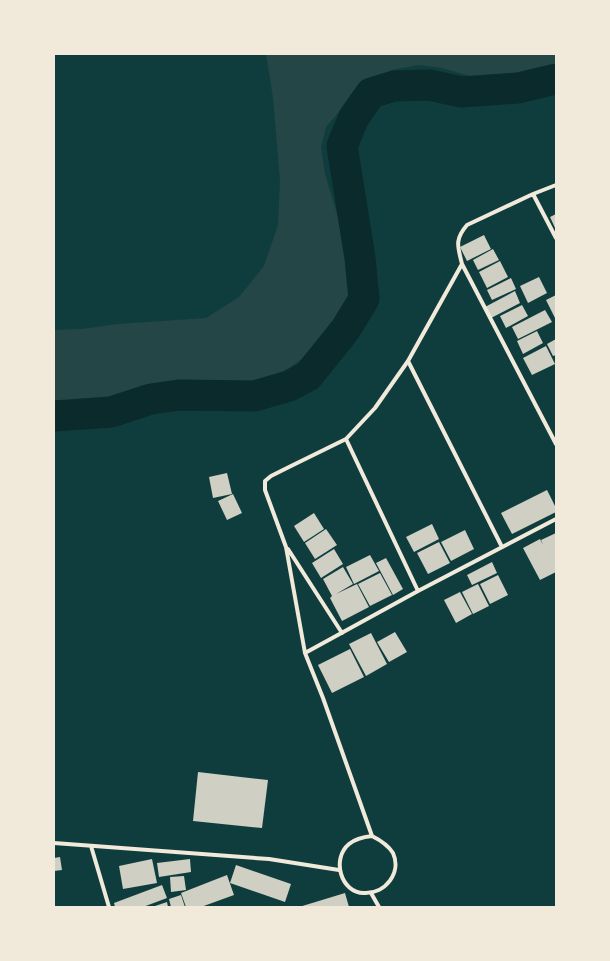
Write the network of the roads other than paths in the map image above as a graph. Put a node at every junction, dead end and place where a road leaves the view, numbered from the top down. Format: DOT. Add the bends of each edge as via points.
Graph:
graph roads {
  1 [pos="556,185"];
  2 [pos="533,194"];
  3 [pos="556,238"];
  4 [pos="462,264"];
  5 [pos="408,361"];
  6 [pos="346,439"];
  7 [pos="556,444"];
  8 [pos="556,519"];
  9 [pos="286,547"];
  10 [pos="502,547"];
  11 [pos="418,591"];
  12 [pos="342,633"];
  13 [pos="305,653"];
  14 [pos="372,836"];
  15 [pos="54,844"];
  16 [pos="91,846"];
  17 [pos="339,870"];
  18 [pos="371,893"];
  19 [pos="109,907"];
  20 [pos="379,907"];
  1 -- 2 [label="street"];
  2 -- 3 [label="street"];
  2 -- 4 [label="street" via="467,225 460,233 458,244"];
  4 -- 5 [label="street"];
  4 -- 7 [label="street"];
  5 -- 6 [label="street" via="375,408"];
  5 -- 10 [label="street"];
  6 -- 9 [label="street" via="289,466 265,481 265,490"];
  6 -- 11 [label="street"];
  8 -- 10 [label="street"];
  9 -- 12 [label="street"];
  9 -- 13 [label="street"];
  10 -- 11 [label="street"];
  11 -- 12 [label="street"];
  12 -- 13 [label="street"];
  13 -- 14 [label="street"];
  14 -- 17 [label="street" via="355,840 348,845 342,852"];
  14 -- 18 [label="street" via="388,846 393,854 395,870 389,882"];
  15 -- 16 [label="street"];
  16 -- 17 [label="street" via="269,859"];
  16 -- 19 [label="street"];
  17 -- 18 [label="street" via="345,882 354,890 363,894"];
  18 -- 20 [label="street"];
}
